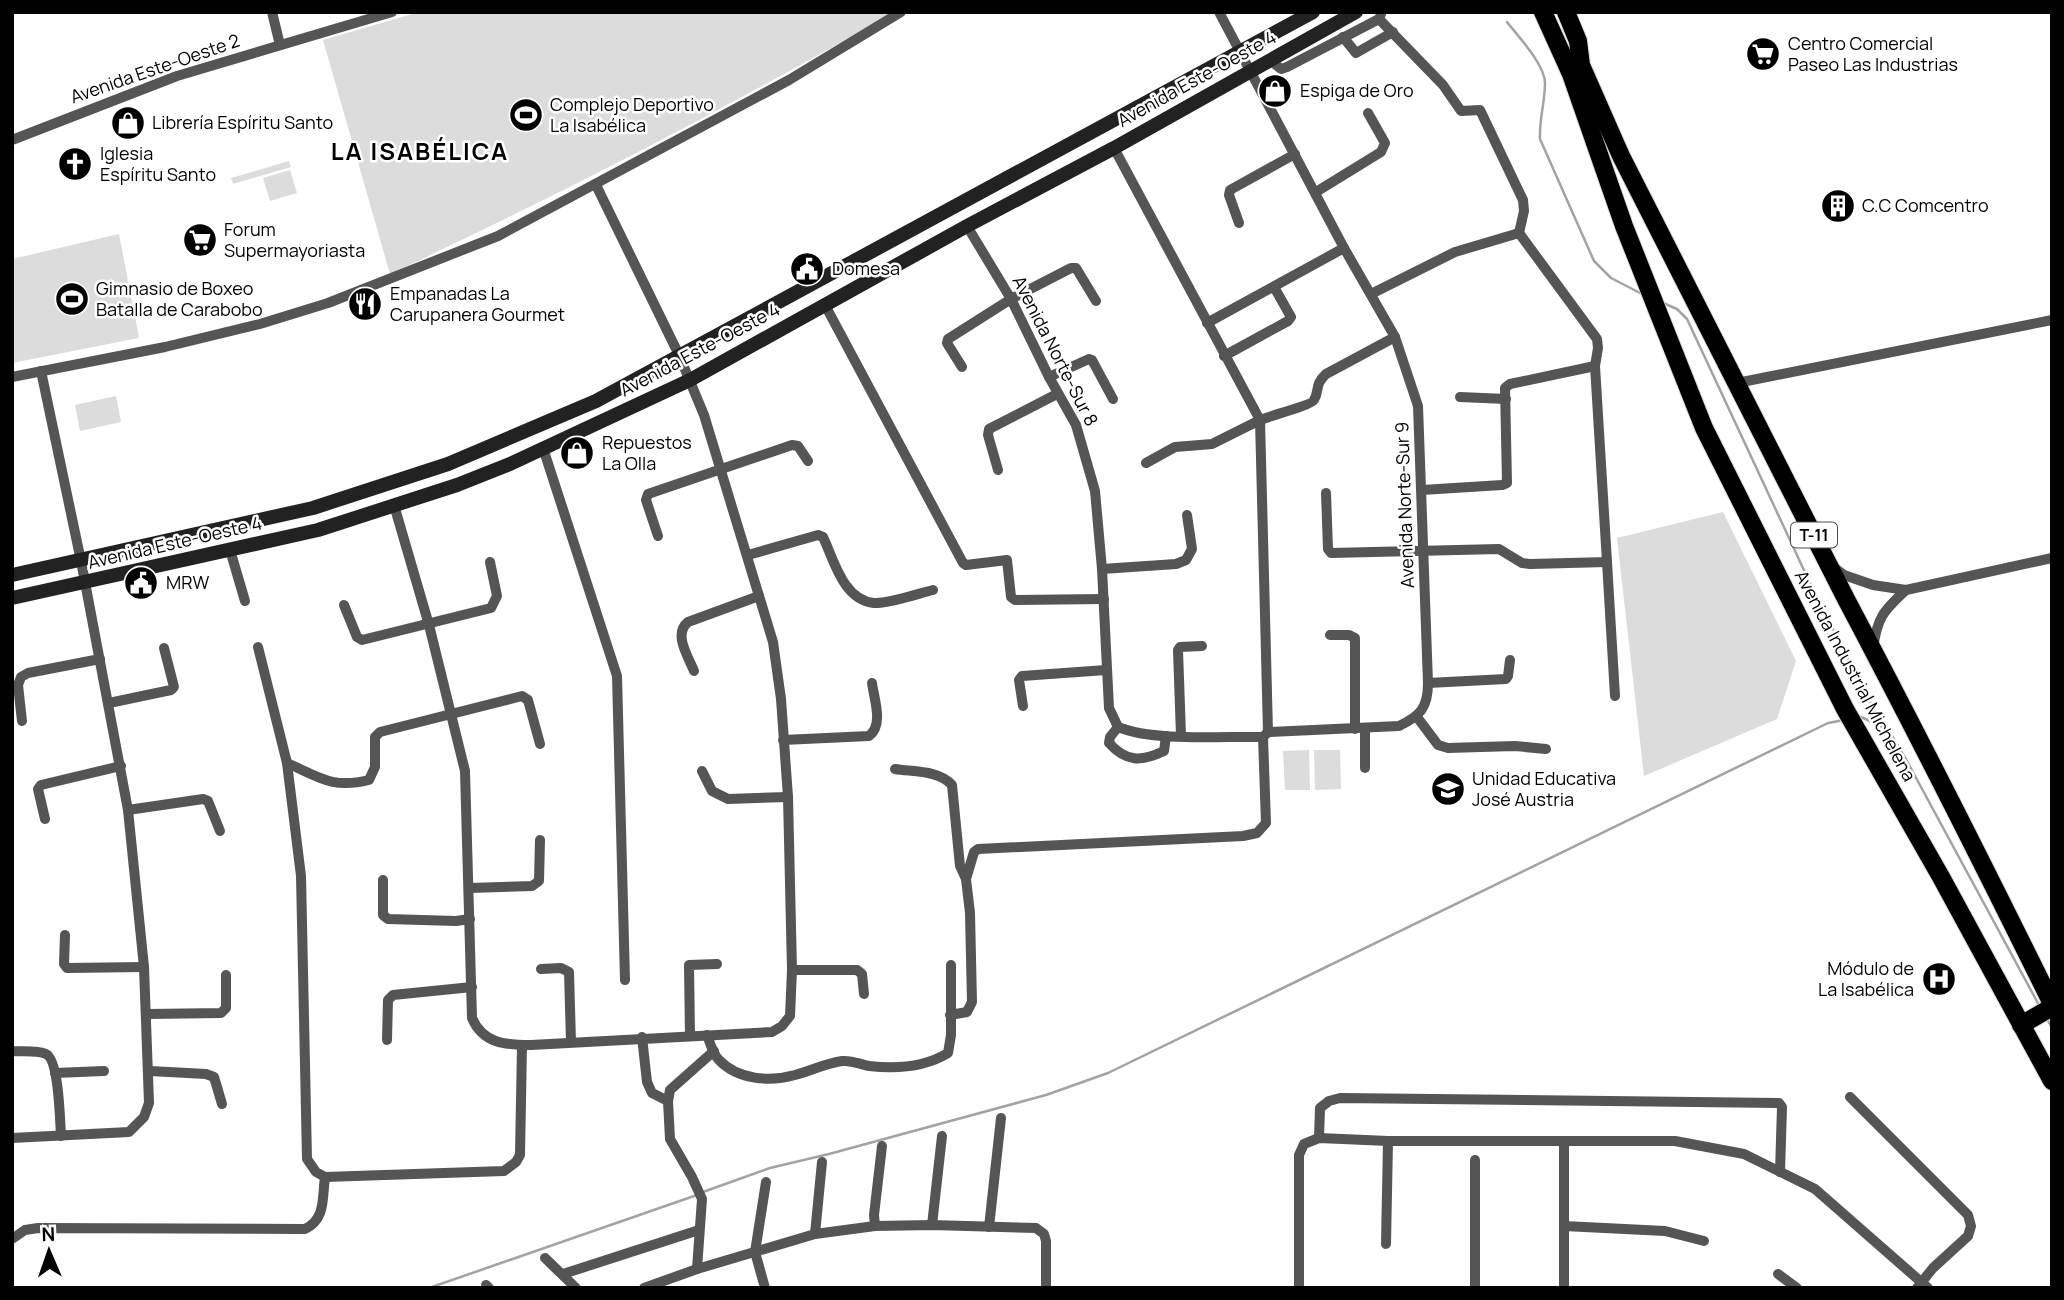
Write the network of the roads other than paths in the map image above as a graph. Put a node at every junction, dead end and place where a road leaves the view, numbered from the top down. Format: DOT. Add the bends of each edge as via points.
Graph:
graph roads {
  1 [pos="272,12"];
  2 [pos="392,12"];
  3 [pos="901,12"];
  4 [pos="1219,12"];
  5 [pos="1313,12"];
  6 [pos="1356,12"];
  7 [pos="1530,12"];
  8 [pos="1543,12"];
  9 [pos="1553,12"];
  10 [pos="1566,12"];
  11 [pos="1381,15"];
  12 [pos="1393,32"];
  13 [pos="1343,37"];
  14 [pos="280,45"];
  15 [pos="1239,52"];
  16 [pos="1270,60"];
  17 [pos="1574,65"];
  18 [pos="1250,71"];
  19 [pos="1368,113"];
  20 [pos="12,140"];
  21 [pos="1114,148"];
  22 [pos="1296,154"];
  23 [pos="596,185"];
  24 [pos="1316,192"];
  25 [pos="1239,223"];
  26 [pos="967,226"];
  27 [pos="1519,233"];
  28 [pos="1344,248"];
  29 [pos="1274,287"];
  30 [pos="1371,294"];
  31 [pos="1011,299"];
  32 [pos="1096,302"];
  33 [pos="825,305"];
  34 [pos="2052,320"];
  35 [pos="1207,323"];
  36 [pos="1395,337"];
  37 [pos="679,355"];
  38 [pos="1224,356"];
  39 [pos="1595,366"];
  40 [pos="962,367"];
  41 [pos="41,371"];
  42 [pos="12,377"];
  43 [pos="1049,377"];
  44 [pos="690,380"];
  45 [pos="1737,383"];
  46 [pos="1057,394"];
  47 [pos="1460,397"];
  48 [pos="1506,399"];
  49 [pos="1113,400"];
  50 [pos="1260,421"];
  51 [pos="544,448"];
  52 [pos="808,461"];
  53 [pos="1146,463"];
  54 [pos="721,468"];
  55 [pos="998,470"];
  56 [pos="1422,490"];
  57 [pos="1326,493"];
  58 [pos="394,505"];
  59 [pos="1186,515"];
  60 [pos="658,536"];
  61 [pos="230,550"];
  62 [pos="1424,552"];
  63 [pos="748,555"];
  64 [pos="2052,558"];
  65 [pos="81,561"];
  66 [pos="490,562"];
  67 [pos="1608,562"];
  68 [pos="1828,564"];
  69 [pos="1102,569"];
  70 [pos="12,575"];
  71 [pos="85,583"];
  72 [pos="933,590"];
  73 [pos="1906,590"];
  74 [pos="758,596"];
  75 [pos="12,598"];
  76 [pos="1104,599"];
  77 [pos="245,601"];
  78 [pos="344,605"];
  79 [pos="429,625"];
  80 [pos="1331,635"];
  81 [pos="1202,646"];
  82 [pos="164,648"];
  83 [pos="257,648"];
  84 [pos="1873,650"];
  85 [pos="100,659"];
  86 [pos="1510,660"];
  87 [pos="1106,670"];
  88 [pos="694,671"];
  89 [pos="872,683"];
  90 [pos="1428,683"];
  91 [pos="1615,696"];
  92 [pos="109,703"];
  93 [pos="1023,706"];
  94 [pos="450,713"];
  95 [pos="1417,717"];
  96 [pos="22,721"];
  97 [pos="1118,727"];
  98 [pos="1360,728"];
  99 [pos="1265,735"];
  100 [pos="1166,736"];
  101 [pos="1181,736"];
  102 [pos="783,740"];
  103 [pos="540,744"];
  104 [pos="1546,749"];
  105 [pos="287,763"];
  106 [pos="121,766"];
  107 [pos="1365,768"];
  108 [pos="895,769"];
  109 [pos="702,771"];
  110 [pos="788,797"];
  111 [pos="128,810"];
  112 [pos="45,819"];
  113 [pos="220,831"];
  114 [pos="540,840"];
  115 [pos="965,879"];
  116 [pos="383,880"];
  117 [pos="469,888"];
  118 [pos="470,919"];
  119 [pos="65,934"];
  120 [pos="717,964"];
  121 [pos="950,965"];
  122 [pos="145,967"];
  123 [pos="541,969"];
  124 [pos="792,970"];
  125 [pos="226,975"];
  126 [pos="625,981"];
  127 [pos="472,988"];
  128 [pos="864,994"];
  129 [pos="2050,1007"];
  130 [pos="148,1014"];
  131 [pos="950,1015"];
  132 [pos="2025,1023"];
  133 [pos="707,1035"];
  134 [pos="690,1036"];
  135 [pos="642,1037"];
  136 [pos="387,1040"];
  137 [pos="572,1042"];
  138 [pos="522,1045"];
  139 [pos="12,1051"];
  140 [pos="714,1051"];
  141 [pos="104,1071"];
  142 [pos="150,1071"];
  143 [pos="55,1073"];
  144 [pos="2052,1081"];
  145 [pos="1850,1097"];
  146 [pos="668,1101"];
  147 [pos="222,1104"];
  148 [pos="1001,1118"];
  149 [pos="61,1136"];
  150 [pos="942,1136"];
  151 [pos="12,1138"];
  152 [pos="1320,1138"];
  153 [pos="1388,1141"];
  154 [pos="1564,1141"];
  155 [pos="882,1146"];
  156 [pos="1475,1160"];
  157 [pos="822,1161"];
  158 [pos="1780,1172"];
  159 [pos="324,1177"];
  160 [pos="766,1182"];
  161 [pos="932,1225"];
  162 [pos="875,1226"];
  163 [pos="1564,1226"];
  164 [pos="989,1227"];
  165 [pos="698,1230"];
  166 [pos="816,1234"];
  167 [pos="13,1236"];
  168 [pos="1704,1241"];
  169 [pos="1386,1244"];
  170 [pos="755,1252"];
  171 [pos="545,1258"];
  172 [pos="697,1269"];
  173 [pos="563,1273"];
  174 [pos="1778,1273"];
  175 [pos="671,1284"];
  176 [pos="1922,1286"];
  177 [pos="576,1288"];
  178 [pos="643,1288"];
  179 [pos="765,1288"];
  180 [pos="1046,1288"];
  181 [pos="1299,1288"];
  182 [pos="1475,1288"];
  183 [pos="1564,1288"];
  184 [pos="1797,1288"];
  1 -- 14 [label="street"];
  2 -- 14 [label="street, Avenida Este-Oeste 2"];
  3 -- 23 [label="street" via="789,80"];
  4 -- 15 [label="street, Avenida Norte-Sur 9"];
  5 -- 15 [label="main road"];
  6 -- 16 [label="main road, Avenida Este-Oeste 4"];
  7 -- 17 [label="main road, Avenida Industrial Michelena / T-11" via="1555,54"];
  8 -- 17 [label="main road, T-11"];
  9 -- 17 [label="main road, T-11"];
  10 -- 17 [label="main road, Avenida Industrial Michelena / T-11" via="1578,41"];
  11 -- 12 [label="street"];
  11 -- 13 [label="street"];
  12 -- 13 [label="street" via="1356,53"];
  12 -- 27 [label="street" via="1461,111 1480,110 1523,200"];
  13 -- 16 [label="street" via="1281,69"];
  14 -- 20 [label="street, Avenida Este-Oeste 2" via="177,76"];
  15 -- 18 [label="street, Avenida Norte-Sur 9"];
  15 -- 37 [label="main road"];
  16 -- 18 [label="main road, Avenida Este-Oeste 4"];
  17 -- 45 [label="main road, Avenida Industrial Michelena / T-11"];
  17 -- 132 [label="main road, Avenida Industrial Michelena / T-11" via="1642,273 1704,428 1849,716"];
  18 -- 21 [label="main road, Avenida Este-Oeste 4"];
  18 -- 22 [label="street, Avenida Norte-Sur 9"];
  19 -- 24 [label="street" via="1385,143 1381,152"];
  21 -- 26 [label="main road, Avenida Este-Oeste 4"];
  21 -- 35 [label="street"];
  22 -- 24 [label="street, Avenida Norte-Sur 9"];
  22 -- 25 [label="street" via="1230,190"];
  23 -- 37 [label="street"];
  23 -- 41 [label="street" via="498,236 328,303 165,347"];
  24 -- 28 [label="street, Avenida Norte-Sur 9"];
  26 -- 31 [label="street, Avenida Norte-Sur 8"];
  26 -- 33 [label="main road, Avenida Este-Oeste 4"];
  27 -- 30 [label="street" via="1455,252"];
  27 -- 39 [label="street" via="1597,339"];
  28 -- 29 [label="street"];
  28 -- 30 [label="street, Avenida Norte-Sur 9"];
  29 -- 35 [label="street"];
  29 -- 38 [label="street" via="1291,317"];
  30 -- 36 [label="street, Avenida Norte-Sur 9"];
  31 -- 32 [label="street" via="1076,268"];
  31 -- 40 [label="street" via="948,339"];
  31 -- 43 [label="street, Avenida Norte-Sur 8"];
  33 -- 44 [label="main road, Avenida Este-Oeste 4"];
  33 -- 76 [label="street" via="963,563 1007,560 1014,600"];
  34 -- 45 [label="street"];
  35 -- 38 [label="street"];
  36 -- 50 [label="street" via="1326,374 1312,403"];
  36 -- 56 [label="street, Avenida Norte-Sur 9" via="1418,406"];
  37 -- 44 [label="street"];
  37 -- 65 [label="main road" via="596,401 394,483 313,508"];
  38 -- 50 [label="street"];
  39 -- 48 [label="street" via="1510,384 1505,388"];
  39 -- 67 [label="street"];
  41 -- 42 [label="street"];
  41 -- 65 [label="street"];
  43 -- 46 [label="street, Avenida Norte-Sur 8"];
  43 -- 49 [label="street" via="1092,360"];
  44 -- 51 [label="main road, Avenida Este-Oeste 4"];
  44 -- 54 [label="street"];
  45 -- 68 [label="main road, Avenida Industrial Michelena / T-11"];
  46 -- 55 [label="street" via="989,429"];
  46 -- 69 [label="street, Avenida Norte-Sur 8" via="1076,425 1095,491"];
  47 -- 48 [label="street"];
  48 -- 56 [label="street" via="1507,483"];
  50 -- 53 [label="street" via="1212,443 1175,447"];
  50 -- 99 [label="street"];
  51 -- 58 [label="main road, Avenida Este-Oeste 4" via="457,485"];
  51 -- 126 [label="street" via="617,676"];
  52 -- 54 [label="street" via="798,446 792,445"];
  54 -- 60 [label="street" via="648,494"];
  54 -- 63 [label="street"];
  56 -- 62 [label="street, Avenida Norte-Sur 9"];
  57 -- 62 [label="street" via="1331,553"];
  58 -- 61 [label="main road, Avenida Este-Oeste 4" via="318,530"];
  58 -- 79 [label="street"];
  59 -- 69 [label="street" via="1192,549 1186,560"];
  61 -- 71 [label="main road, Avenida Este-Oeste 4"];
  61 -- 77 [label="street"];
  62 -- 67 [label="street" via="1499,549 1530,564"];
  62 -- 90 [label="street, Avenida Norte-Sur 9"];
  63 -- 72 [label="street" via="817,535 823,537 846,586 858,598 875,603"];
  63 -- 74 [label="street"];
  64 -- 73 [label="street"];
  65 -- 70 [label="main road"];
  65 -- 71 [label="street"];
  66 -- 79 [label="street" via="497,596 491,608"];
  67 -- 91 [label="street"];
  68 -- 73 [label="street" via="1873,585"];
  68 -- 84 [label="main road, Avenida Industrial Michelena / T-11"];
  69 -- 76 [label="street, Avenida Norte-Sur 8"];
  71 -- 75 [label="main road, Avenida Este-Oeste 4"];
  71 -- 85 [label="street"];
  73 -- 84 [label="street" via="1887,607 1876,626"];
  74 -- 88 [label="street" via="682,626 680,634"];
  74 -- 102 [label="street" via="774,642"];
  76 -- 87 [label="street, Avenida Norte-Sur 8"];
  78 -- 79 [label="street" via="362,640"];
  79 -- 94 [label="street"];
  80 -- 98 [label="street" via="1355,638"];
  81 -- 101 [label="street" via="1178,650"];
  82 -- 92 [label="street" via="171,690"];
  83 -- 105 [label="street"];
  84 -- 129 [label="main road, Avenida Industrial Michelena / T-11"];
  85 -- 92 [label="street"];
  85 -- 96 [label="street" via="21,677"];
  86 -- 90 [label="street" via="1506,680"];
  87 -- 93 [label="street" via="1022,676"];
  87 -- 97 [label="street, Avenida Norte-Sur 8" via="1109,708"];
  89 -- 102 [label="street" via="878,724 869,736"];
  90 -- 95 [label="street, Avenida Norte-Sur 9" via="1428,697"];
  92 -- 106 [label="street"];
  94 -- 103 [label="street" via="522,696 528,700"];
  94 -- 105 [label="street" via="380,732 375,737 375,767 369,779 332,783"];
  94 -- 117 [label="street" via="465,771"];
  95 -- 98 [label="street" via="1399,726"];
  95 -- 104 [label="street" via="1438,745 1448,748"];
  97 -- 100 [label="street" via="1134,734"];
  97 -- 100 [label="street" via="1109,743 1120,755 1132,759 1164,751"];
  98 -- 99 [label="street"];
  98 -- 107 [label="street"];
  99 -- 101 [label="street"];
  99 -- 115 [label="street" via="1266,823 1256,833 978,849"];
  100 -- 101 [label="street"];
  102 -- 110 [label="street"];
  105 -- 159 [label="street" via="301,876 307,1158"];
  106 -- 111 [label="street"];
  106 -- 112 [label="street" via="41,785"];
  108 -- 115 [label="street" via="935,775 952,785"];
  109 -- 110 [label="street" via="712,791 729,799"];
  110 -- 124 [label="street"];
  111 -- 113 [label="street" via="203,799"];
  111 -- 122 [label="street"];
  114 -- 117 [label="street" via="539,881 532,886"];
  115 -- 131 [label="street" via="973,996 967,1012"];
  116 -- 118 [label="street" via="383,915 388,919"];
  117 -- 118 [label="street"];
  118 -- 127 [label="street"];
  119 -- 122 [label="street" via="67,968"];
  120 -- 134 [label="street" via="689,965"];
  121 -- 131 [label="street"];
  122 -- 130 [label="street"];
  123 -- 137 [label="street" via="569,972"];
  124 -- 128 [label="street" via="857,970 862,974"];
  124 -- 133 [label="street" via="790,1016 782,1026 772,1032"];
  125 -- 130 [label="street" via="226,1009 221,1013"];
  127 -- 136 [label="street" via="393,995 388,1000"];
  127 -- 138 [label="street" via="472,1018 477,1029 492,1040"];
  129 -- 132 [label="main road, T-11"];
  130 -- 142 [label="street"];
  131 -- 140 [label="street" via="948,1053 905,1066 840,1061 795,1075 761,1079 731,1069"];
  132 -- 144 [label="main road, Avenida Industrial Michelena / T-11"];
  133 -- 134 [label="street"];
  133 -- 140 [label="street"];
  134 -- 135 [label="street"];
  135 -- 137 [label="street"];
  135 -- 146 [label="street" via="647,1082 652,1093"];
  137 -- 138 [label="street"];
  138 -- 159 [label="street" via="520,1155 510,1167 504,1171"];
  139 -- 143 [label="street" via="45,1053"];
  140 -- 146 [label="street" via="670,1090"];
  141 -- 143 [label="street"];
  142 -- 147 [label="street" via="206,1073 214,1077"];
  142 -- 149 [label="street" via="144,1117 129,1132"];
  143 -- 149 [label="street"];
  145 -- 176 [label="street" via="1968,1215 1968,1236 1933,1268"];
  146 -- 165 [label="street" via="670,1139 702,1199"];
  148 -- 164 [label="street"];
  149 -- 151 [label="street"];
  150 -- 161 [label="street"];
  152 -- 153 [label="street"];
  152 -- 158 [label="street" via="1320,1108 1340,1098 1779,1103"];
  152 -- 181 [label="street" via="1304,1144 1299,1155"];
  153 -- 154 [label="street"];
  153 -- 169 [label="street"];
  154 -- 158 [label="street" via="1675,1140 1744,1154"];
  154 -- 163 [label="street"];
  155 -- 162 [label="street"];
  156 -- 182 [label="street"];
  157 -- 166 [label="street"];
  158 -- 176 [label="street" via="1815,1189"];
  159 -- 167 [label="street" via="321,1216 305,1230 38,1228"];
  160 -- 170 [label="street"];
  161 -- 162 [label="street"];
  161 -- 164 [label="street"];
  162 -- 166 [label="street"];
  163 -- 168 [label="street" via="1665,1231"];
  163 -- 183 [label="street"];
  164 -- 180 [label="street" via="1036,1228 1044,1234"];
  165 -- 172 [label="street"];
  165 -- 173 [label="street"];
  166 -- 170 [label="street"];
  170 -- 172 [label="street"];
  170 -- 179 [label="street"];
  171 -- 173 [label="street"];
  172 -- 175 [label="street"];
  173 -- 177 [label="street"];
  174 -- 184 [label="street"];
  175 -- 178 [label="street"];
}
